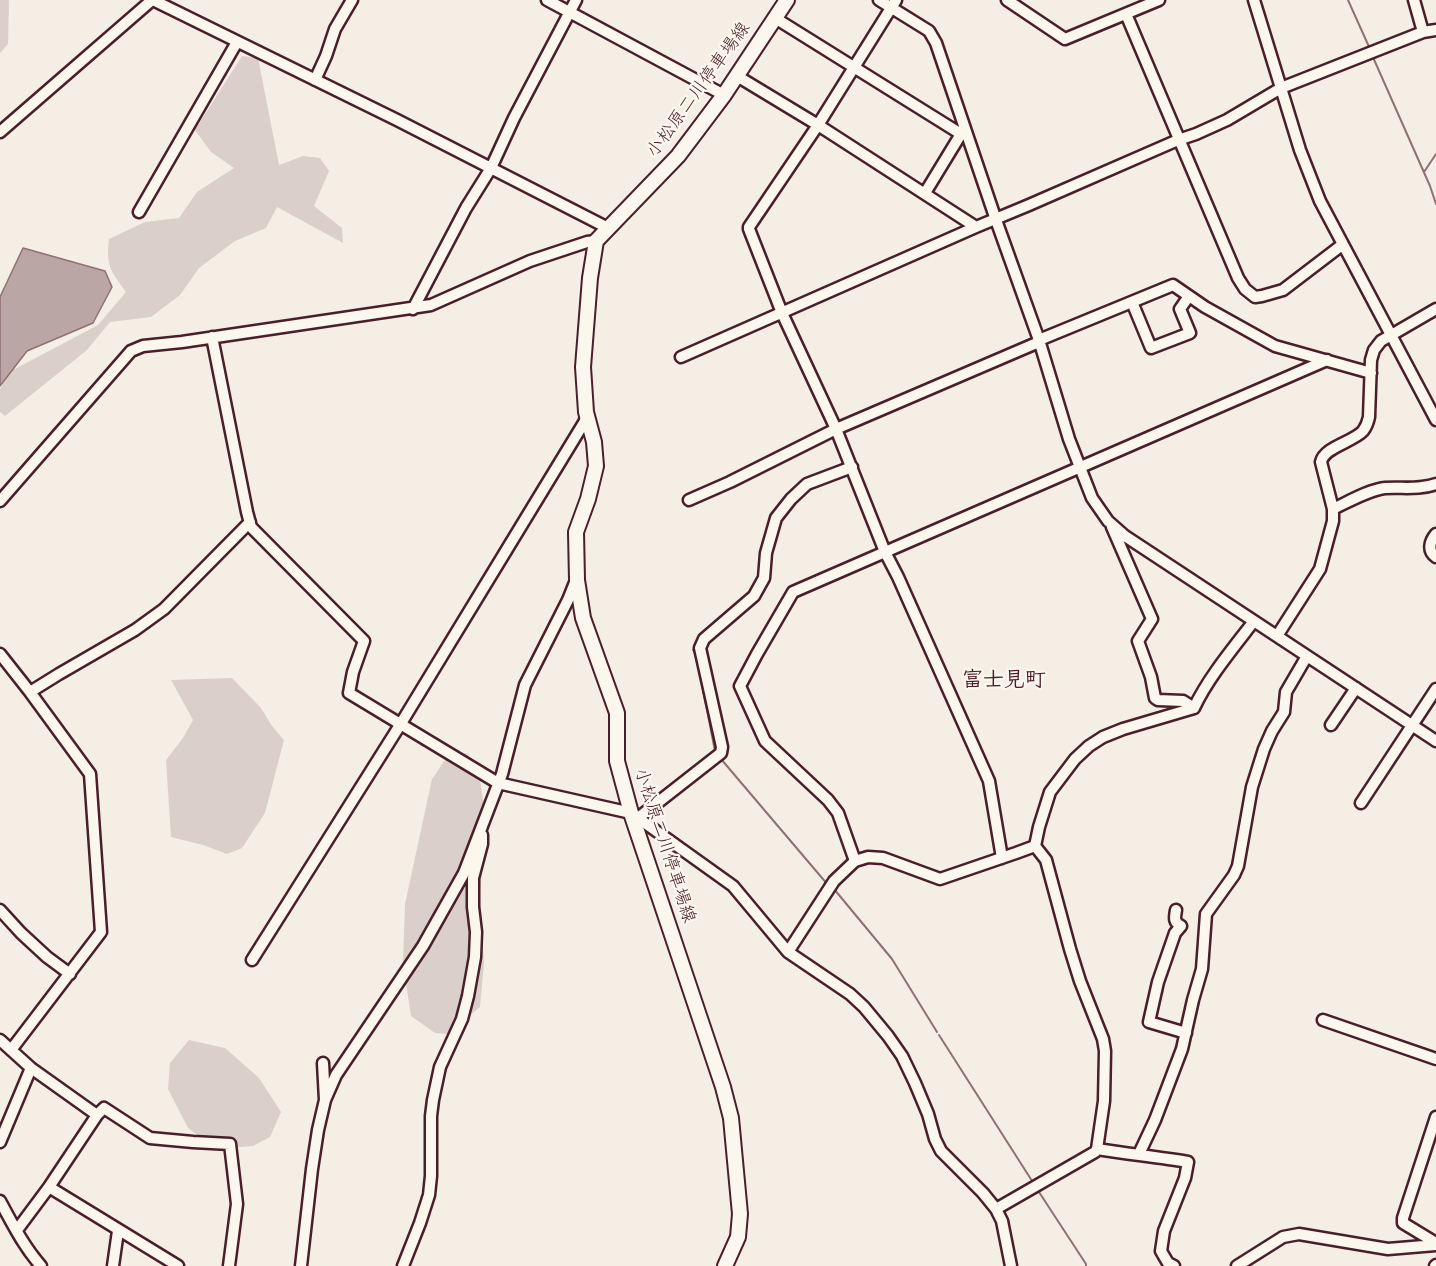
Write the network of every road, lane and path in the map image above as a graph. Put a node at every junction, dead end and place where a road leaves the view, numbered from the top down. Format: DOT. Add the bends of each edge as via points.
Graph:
graph roads {
  1 [pos="152,0"];
  2 [pos="352,0"];
  3 [pos="547,0"];
  4 [pos="576,0"];
  5 [pos="787,0"];
  6 [pos="879,0"];
  7 [pos="1007,0"];
  8 [pos="1159,0"];
  9 [pos="1254,0"];
  10 [pos="1414,0"];
  11 [pos="894,4"];
  12 [pos="570,12"];
  13 [pos="1126,14"];
  14 [pos="774,18"];
  15 [pos="1436,30"];
  16 [pos="1423,32"];
  17 [pos="237,42"];
  18 [pos="854,66"];
  19 [pos="737,76"];
  20 [pos="315,80"];
  21 [pos="1281,88"];
  22 [pos="724,95"];
  23 [pos="818,125"];
  24 [pos="963,131"];
  25 [pos="0,132"];
  26 [pos="1178,140"];
  27 [pos="491,168"];
  28 [pos="925,193"];
  29 [pos="139,212"];
  30 [pos="996,220"];
  31 [pos="976,227"];
  32 [pos="608,228"];
  33 [pos="596,241"];
  34 [pos="1342,245"];
  35 [pos="1189,296"];
  36 [pos="1132,302"];
  37 [pos="413,309"];
  38 [pos="1436,309"];
  39 [pos="782,313"];
  40 [pos="1390,334"];
  41 [pos="212,338"];
  42 [pos="1039,341"];
  43 [pos="681,357"];
  44 [pos="1327,360"];
  45 [pos="1371,373"];
  46 [pos="586,412"];
  47 [pos="1436,420"];
  48 [pos="836,429"];
  49 [pos="852,467"];
  50 [pos="1080,467"];
  51 [pos="1436,484"];
  52 [pos="688,500"];
  53 [pos="0,501"];
  54 [pos="1332,509"];
  55 [pos="1108,521"];
  56 [pos="250,522"];
  57 [pos="1436,534"];
  58 [pos="885,552"];
  59 [pos="1436,557"];
  60 [pos="576,580"];
  61 [pos="1254,621"];
  62 [pos="1277,636"];
  63 [pos="0,654"];
  64 [pos="1307,656"];
  65 [pos="1356,688"];
  66 [pos="1436,689"];
  67 [pos="30,692"];
  68 [pos="1194,708"];
  69 [pos="400,725"];
  70 [pos="1331,725"];
  71 [pos="1412,725"];
  72 [pos="1436,741"];
  73 [pos="498,783"];
  74 [pos="1361,803"];
  75 [pos="635,815"];
  76 [pos="481,828"];
  77 [pos="1035,846"];
  78 [pos="1002,858"];
  79 [pos="855,861"];
  80 [pos="0,910"];
  81 [pos="1176,910"];
  82 [pos="788,952"];
  83 [pos="252,960"];
  84 [pos="70,974"];
  85 [pos="1323,1020"];
  86 [pos="1185,1033"];
  87 [pos="0,1040"];
  88 [pos="11,1050"];
  89 [pos="1436,1059"];
  90 [pos="323,1063"];
  91 [pos="31,1068"];
  92 [pos="325,1100"];
  93 [pos="97,1115"];
  94 [pos="1436,1117"];
  95 [pos="0,1142"];
  96 [pos="1097,1149"];
  97 [pos="1139,1154"];
  98 [pos="49,1187"];
  99 [pos="0,1201"];
  100 [pos="996,1209"];
  101 [pos="17,1230"];
  102 [pos="118,1231"];
  103 [pos="1436,1244"];
  104 [pos="41,1266"];
  105 [pos="113,1266"];
  106 [pos="178,1266"];
  107 [pos="229,1266"];
  108 [pos="301,1266"];
  109 [pos="402,1266"];
  110 [pos="725,1266"];
  111 [pos="1011,1266"];
  112 [pos="1174,1266"];
  113 [pos="1237,1266"];
  1 -- 17 [label="street"];
  1 -- 25 [label="street"];
  2 -- 20 [label="street" via="335,29"];
  3 -- 12 [label="street"];
  4 -- 12 [label="street"];
  5 -- 14 [label="main road, 小松原二川停車場線"];
  6 -- 11 [label="street"];
  7 -- 13 [label="street" via="1065,39"];
  8 -- 13 [label="street"];
  9 -- 21 [label="street"];
  10 -- 16 [label="street"];
  11 -- 18 [label="street"];
  11 -- 24 [label="street" via="929,31 936,43"];
  12 -- 22 [label="street"];
  12 -- 27 [label="street"];
  13 -- 26 [label="street"];
  14 -- 18 [label="street"];
  14 -- 19 [label="main road, 小松原二川停車場線"];
  15 -- 16 [label="street"];
  16 -- 21 [label="street"];
  17 -- 20 [label="street"];
  17 -- 29 [label="street"];
  18 -- 23 [label="street"];
  18 -- 24 [label="street"];
  19 -- 22 [label="main road, 小松原二川停車場線"];
  19 -- 23 [label="street"];
  20 -- 27 [label="street"];
  21 -- 26 [label="street" via="1227,120"];
  21 -- 34 [label="street" via="1300,150"];
  22 -- 32 [label="main road, 小松原二川停車場線" via="678,156"];
  23 -- 28 [label="street"];
  23 -- 39 [label="street" via="749,227"];
  24 -- 28 [label="street"];
  24 -- 30 [label="street"];
  26 -- 30 [label="street"];
  26 -- 34 [label="street" via="1238,278 1254,297 1283,290"];
  27 -- 32 [label="street"];
  27 -- 37 [label="street"];
  28 -- 31 [label="street"];
  30 -- 31 [label="street"];
  30 -- 42 [label="street"];
  31 -- 39 [label="street"];
  32 -- 33 [label="main road, 小松原二川停車場線"];
  33 -- 37 [label="street" via="530,261 431,305"];
  33 -- 46 [label="main road, 小松原二川停車場線" via="583,367"];
  34 -- 40 [label="street"];
  35 -- 36 [label="street" via="1173,285"];
  35 -- 36 [label="street" via="1180,309 1190,333 1151,348"];
  35 -- 44 [label="street" via="1275,346"];
  36 -- 42 [label="street"];
  37 -- 41 [label="street"];
  38 -- 40 [label="street"];
  39 -- 43 [label="street"];
  39 -- 48 [label="street"];
  40 -- 45 [label="street" via="1374,350"];
  40 -- 47 [label="street"];
  41 -- 53 [label="street" via="143,346 131,351"];
  41 -- 56 [label="street"];
  42 -- 48 [label="street"];
  42 -- 50 [label="street"];
  44 -- 45 [label="street"];
  44 -- 50 [label="street"];
  45 -- 54 [label="street" via="1367,425 1322,458"];
  46 -- 60 [label="main road, 小松原二川停車場線" via="596,466 576,532"];
  46 -- 69 [label="street" via="585,421"];
  48 -- 49 [label="street"];
  48 -- 52 [label="street"];
  49 -- 58 [label="street"];
  49 -- 75 [label="street" via="807,484 791,499 776,518 764,578 754,596 704,639 700,648 721,753"];
  50 -- 55 [label="street" via="1092,498"];
  50 -- 58 [label="street"];
  51 -- 54 [label="street" via="1376,490"];
  54 -- 62 [label="street" via="1333,521 1320,569"];
  55 -- 61 [label="street"];
  55 -- 68 [label="street" via="1152,619 1138,641 1155,698 1183,701"];
  56 -- 67 [label="street" via="164,609"];
  56 -- 69 [label="street" via="255,532 364,641 349,693"];
  57 -- 59 [label="street" via="1430,545"];
  58 -- 78 [label="street" via="989,781"];
  58 -- 79 [label="street" via="793,592 740,686 765,741 838,813"];
  60 -- 73 [label="street" via="525,685"];
  60 -- 75 [label="main road, 小松原二川停車場線" via="583,618 617,713 617,761"];
  61 -- 62 [label="street"];
  61 -- 68 [label="street"];
  62 -- 64 [label="street"];
  63 -- 67 [label="street"];
  64 -- 65 [label="street"];
  64 -- 86 [label="street" via="1286,692 1284,712 1264,749 1252,788 1238,866 1206,914 1202,969"];
  65 -- 70 [label="street"];
  65 -- 71 [label="street"];
  66 -- 71 [label="street"];
  67 -- 84 [label="street" via="90,774 101,932"];
  68 -- 77 [label="street" via="1123,729 1089,746 1050,792"];
  69 -- 73 [label="street"];
  69 -- 83 [label="street"];
  71 -- 72 [label="street"];
  71 -- 74 [label="street"];
  73 -- 75 [label="street"];
  73 -- 76 [label="street"];
  75 -- 82 [label="street" via="733,886"];
  75 -- 110 [label="main road, 小松原二川停車場線" via="731,1118 740,1214 738,1237"];
  76 -- 92 [label="street" via="464,873 423,946 336,1075"];
  76 -- 109 [label="street" via="483,844 473,878 477,932 468,996 440,1067 431,1116 429,1195"];
  77 -- 78 [label="street"];
  77 -- 96 [label="street" via="1046,860 1080,981 1103,1039 1104,1101"];
  78 -- 79 [label="street" via="940,879 883,858"];
  79 -- 82 [label="street" via="834,881"];
  80 -- 84 [label="street"];
  81 -- 86 [label="street" via="1174,919 1181,926 1158,982 1149,1022"];
  82 -- 100 [label="street" via="850,994 876,1020 911,1074 941,1151"];
  84 -- 88 [label="street"];
  85 -- 89 [label="street"];
  86 -- 97 [label="street"];
  87 -- 88 [label="street"];
  88 -- 91 [label="street"];
  90 -- 92 [label="street"];
  91 -- 93 [label="street"];
  91 -- 95 [label="street"];
  92 -- 108 [label="street"];
  93 -- 98 [label="street"];
  93 -- 107 [label="street" via="104,1108 150,1138 230,1144 237,1204"];
  94 -- 103 [label="street" via="1403,1223"];
  96 -- 97 [label="street"];
  96 -- 100 [label="street"];
  97 -- 112 [label="street" via="1188,1162 1161,1251"];
  98 -- 101 [label="street"];
  98 -- 102 [label="street"];
  99 -- 101 [label="street"];
  100 -- 111 [label="street"];
  101 -- 104 [label="street"];
  102 -- 105 [label="street"];
  102 -- 106 [label="street"];
  103 -- 113 [label="street" via="1388,1249 1299,1234 1283,1237"];
}
